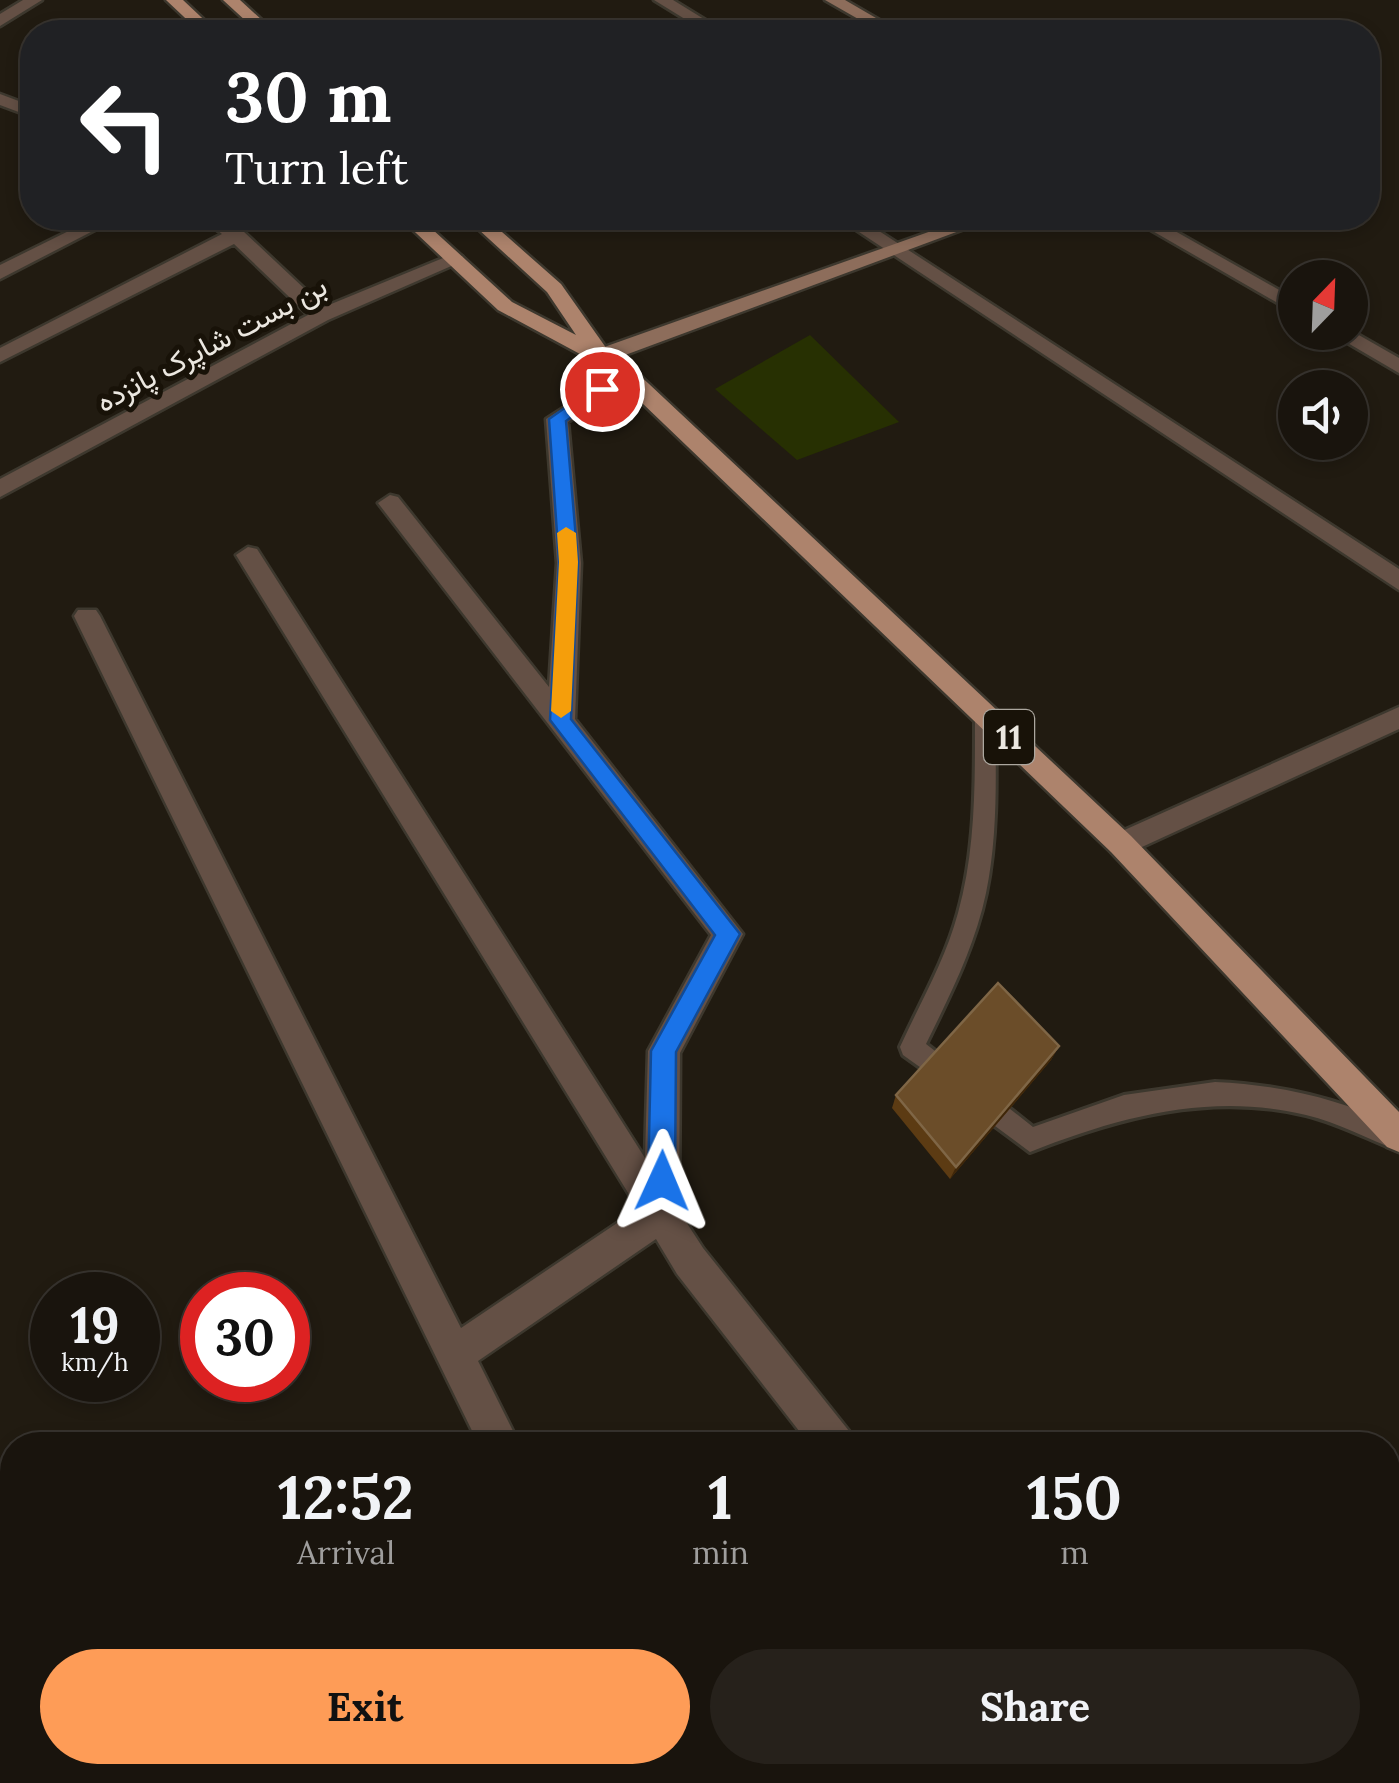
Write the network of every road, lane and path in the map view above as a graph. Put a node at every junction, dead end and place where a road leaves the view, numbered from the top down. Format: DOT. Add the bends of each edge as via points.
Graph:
graph roads {
  1 [pos="34,0"];
  2 [pos="174,0"];
  3 [pos="231,0"];
  4 [pos="662,0"];
  5 [pos="833,0"];
  6 [pos="0,20"];
  7 [pos="196,20"];
  8 [pos="254,20"];
  9 [pos="696,20"];
  10 [pos="870,20"];
  11 [pos="85,230"];
  12 [pos="229,230"];
  13 [pos="422,230"];
  14 [pos="489,230"];
  15 [pos="865,230"];
  16 [pos="953,230"];
  17 [pos="1160,230"];
  18 [pos="236,235"];
  19 [pos="896,251"];
  20 [pos="455,260"];
  21 [pos="0,273"];
  22 [pos="1278,297"];
  23 [pos="321,316"];
  24 [pos="1368,349"];
  25 [pos="0,356"];
  26 [pos="601,356"];
  27 [pos="1399,367"];
  28 [pos="625,374"];
  29 [pos="0,489"];
  30 [pos="390,503"];
  31 [pos="248,555"];
  32 [pos="1399,581"];
  33 [pos="87,616"];
  34 [pos="985,715"];
  35 [pos="1399,717"];
  36 [pos="560,720"];
  37 [pos="1121,844"];
  38 [pos="1399,1138"];
  39 [pos="661,1214"];
  40 [pos="456,1354"];
  41 [pos="494,1432"];
  42 [pos="826,1432"];
  1 -- 6 [label="street"];
  2 -- 7 [label="main road"];
  3 -- 8 [label="main road"];
  4 -- 9 [label="street"];
  5 -- 10 [label="street"];
  11 -- 21 [label="street"];
  12 -- 18 [label="street"];
  13 -- 20 [label="main road, 11"];
  14 -- 26 [label="main road, 11" via="554,288"];
  15 -- 19 [label="street"];
  16 -- 19 [label="street"];
  17 -- 22 [label="street"];
  18 -- 23 [label="street"];
  18 -- 25 [label="street"];
  19 -- 26 [label="street"];
  19 -- 32 [label="street"];
  20 -- 23 [label="street, بن بست شاپرک پانزده"];
  20 -- 26 [label="main road, 11" via="505,306"];
  23 -- 29 [label="street, بن بست شاپرک پانزده"];
  24 -- 27 [label="street"];
  26 -- 28 [label="main road, 11"];
  28 -- 34 [label="main road, 11"];
  28 -- 36 [label="street" via="558,419 569,562"];
  30 -- 36 [label="street"];
  31 -- 39 [label="street"];
  33 -- 40 [label="street"];
  34 -- 37 [label="main road, 11"];
  34 -- 38 [label="lane" via="979,871 945,982 912,1047 1030,1140 1126,1104 1251,1092 1357,1117"];
  35 -- 37 [label="street"];
  36 -- 39 [label="street" via="728,934 664,1051"];
  37 -- 38 [label="main road, 11"];
  39 -- 40 [label="street"];
  39 -- 42 [label="street" via="690,1261"];
  40 -- 41 [label="street"];
}
